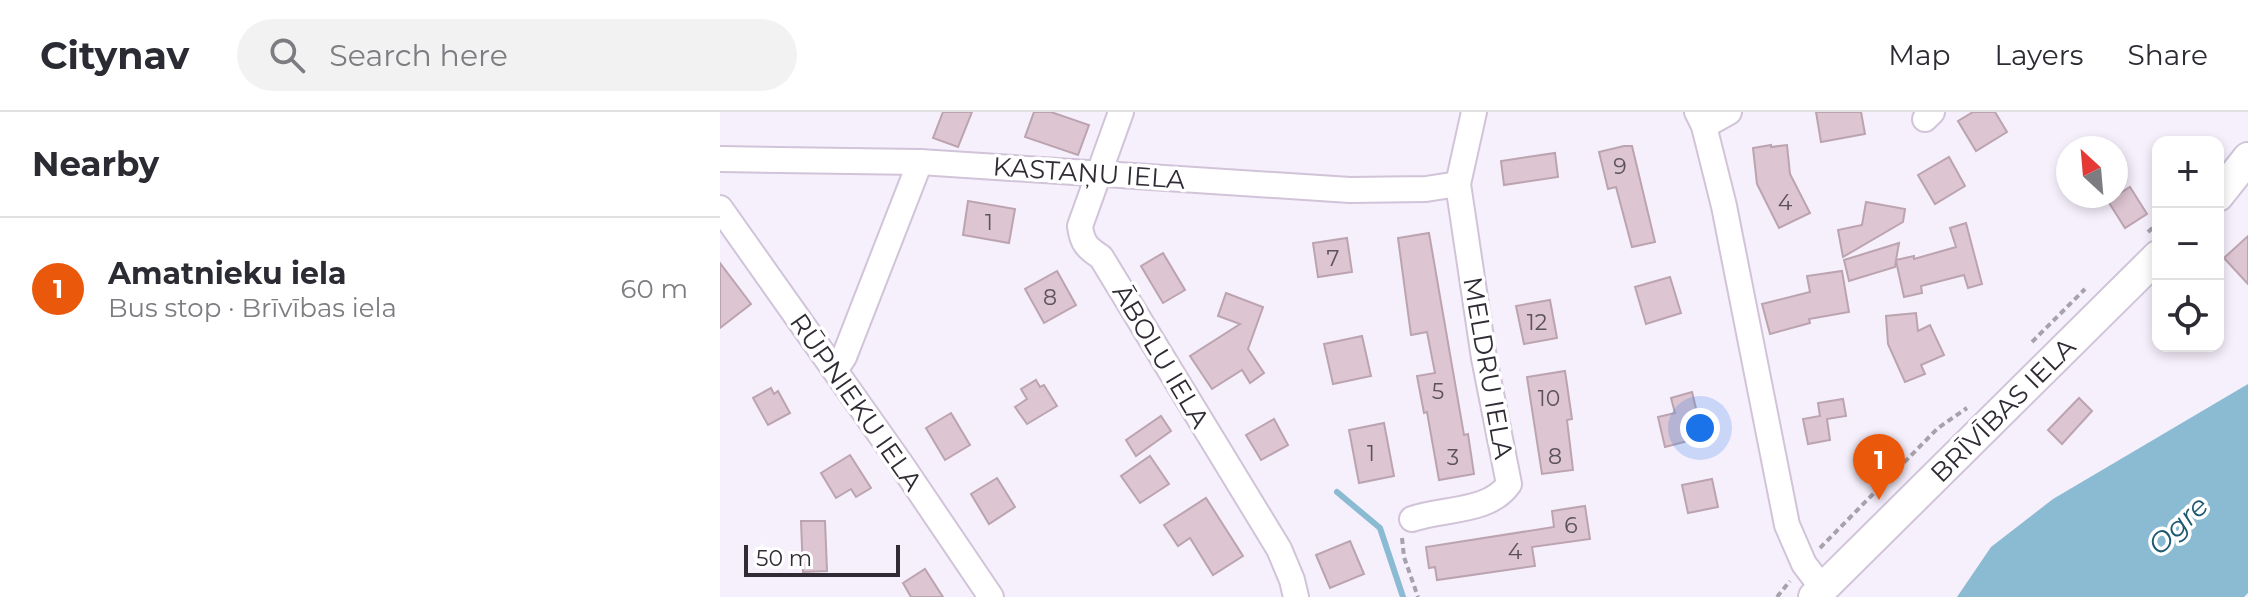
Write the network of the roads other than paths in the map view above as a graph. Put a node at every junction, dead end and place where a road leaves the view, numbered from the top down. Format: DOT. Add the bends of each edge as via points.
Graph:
graph roads {
  1 [pos="1121,112"];
  2 [pos="1474,112"];
  3 [pos="1729,112"];
  4 [pos="1700,119"];
  5 [pos="2248,158"];
  6 [pos="720,159"];
  7 [pos="920,162"];
  8 [pos="1100,174"];
  9 [pos="1458,184"];
  10 [pos="2224,188"];
  11 [pos="720,208"];
  12 [pos="2149,248"];
  13 [pos="835,370"];
  14 [pos="1412,519"];
  15 [pos="1819,593"];
  16 [pos="991,597"];
  17 [pos="1296,597"];
  1 -- 8 [label="street, ĀBOLU IELA"];
  2 -- 9 [label="street, MELDRU IELA"];
  3 -- 4 [label="street"];
  4 -- 15 [label="street" via="1724,206 1787,525"];
  5 -- 10 [label="main road"];
  6 -- 7 [label="street, KASTAŅU IELA"];
  7 -- 8 [label="street, KASTAŅU IELA"];
  7 -- 13 [label="street"];
  8 -- 9 [label="street, KASTAŅU IELA" via="1350,190"];
  8 -- 17 [label="street, ĀBOLU IELA" via="1080,226 1082,239 1101,257 1279,549"];
  9 -- 14 [label="street, MELDRU IELA" via="1509,484 1490,501"];
  11 -- 13 [label="street, RŪPNIEKU IELA"];
  12 -- 15 [label="main road, BRĪVĪBAS IELA"];
  13 -- 16 [label="street, RŪPNIEKU IELA"];
}
